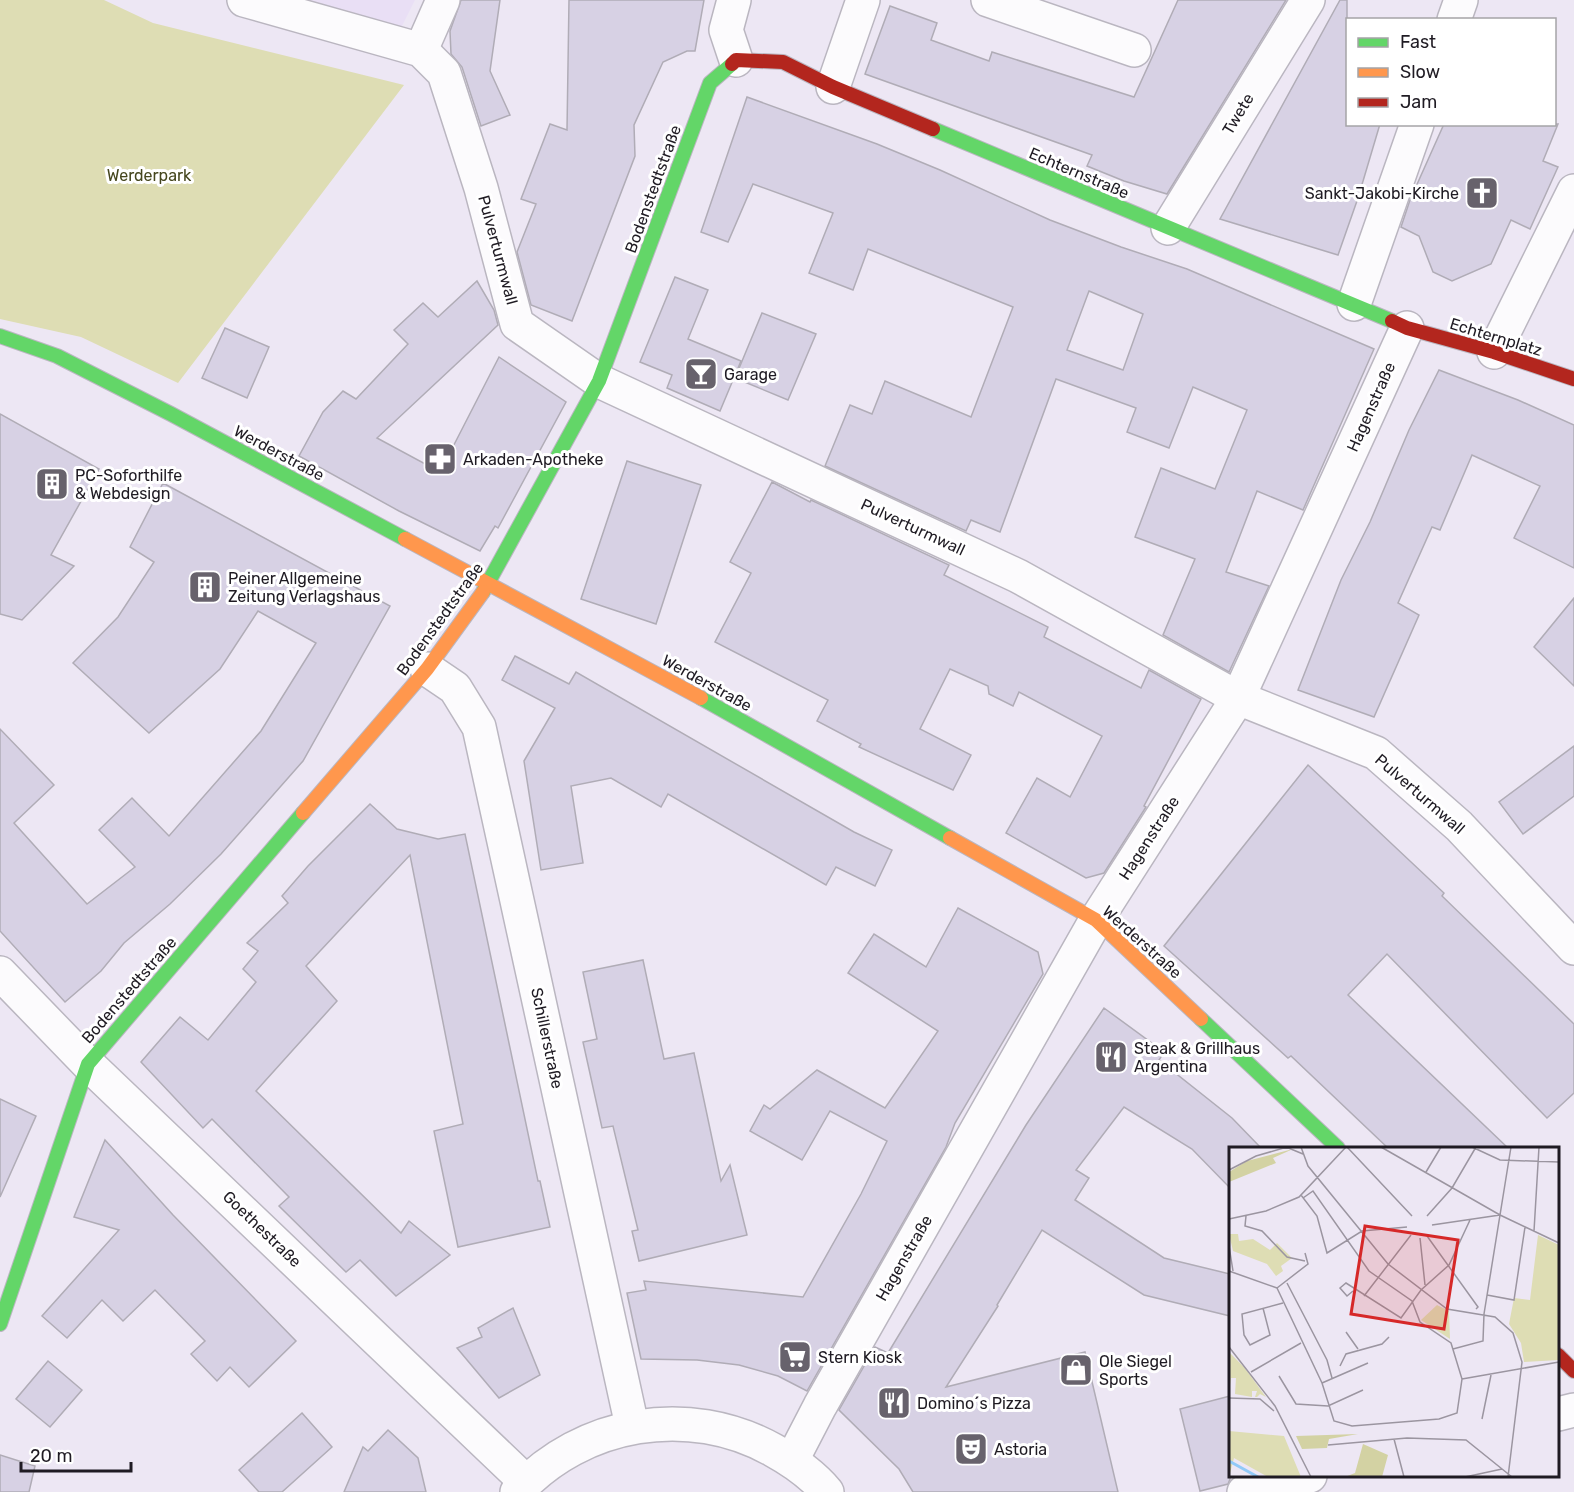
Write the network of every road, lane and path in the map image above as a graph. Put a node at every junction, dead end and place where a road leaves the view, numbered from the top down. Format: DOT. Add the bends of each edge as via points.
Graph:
graph roads {
  1 [pos="244,0"];
  2 [pos="443,0"];
  3 [pos="734,0"];
  4 [pos="863,0"];
  5 [pos="988,0"];
  6 [pos="1308,0"];
  7 [pos="1461,0"];
  8 [pos="1456,18"];
  9 [pos="421,50"];
  10 [pos="1134,50"];
  11 [pos="736,60"];
  12 [pos="833,87"];
  13 [pos="1416,126"];
  14 [pos="1574,191"];
  15 [pos="1168,228"];
  16 [pos="1354,304"];
  17 [pos="1407,328"];
  18 [pos="0,336"];
  19 [pos="1494,352"];
  20 [pos="1574,379"];
  21 [pos="599,381"];
  22 [pos="489,584"];
  23 [pos="427,669"];
  24 [pos="1238,698"];
  25 [pos="1096,920"];
  26 [pos="1574,948"];
  27 [pos="0,973"];
  28 [pos="88,1064"];
  29 [pos="1336,1147"];
  30 [pos="0,1324"];
  31 [pos="1559,1357"];
  32 [pos="1574,1371"];
  33 [pos="1574,1410"];
  34 [pos="1559,1414"];
  35 [pos="633,1426"];
  36 [pos="792,1460"];
  37 [pos="1306,1477"];
  38 [pos="522,1487"];
  39 [pos="827,1492"];
  40 [pos="1244,1492"];
  1 -- 9 [label="street"];
  2 -- 9 [label="street"];
  3 -- 11 [label="street" via="726,30"];
  4 -- 12 [label="street"];
  5 -- 10 [label="street"];
  6 -- 15 [label="street, Twete"];
  7 -- 8 [label="street"];
  9 -- 21 [label="street, Pulverturmwall" via="444,73 481,188 517,324"];
  11 -- 12 [label="street, Echternstraße" via="783,62"];
  11 -- 21 [label="street, Bodenstedtstraße" via="710,83"];
  12 -- 15 [label="street, Echternstraße"];
  13 -- 16 [label="street"];
  14 -- 19 [label="street"];
  15 -- 16 [label="street, Echternstraße"];
  16 -- 17 [label="street, Echternstraße"];
  17 -- 19 [label="street, Echternplatz"];
  17 -- 24 [label="street, Hagenstraße"];
  18 -- 22 [label="street, Werderstraße" via="57,356"];
  19 -- 20 [label="street, Echternplatz"];
  21 -- 22 [label="street, Bodenstedtstraße"];
  21 -- 24 [label="street, Pulverturmwall" via="1018,576"];
  22 -- 23 [label="street, Bodenstedtstraße"];
  22 -- 25 [label="street, Werderstraße" via="671,681"];
  23 -- 28 [label="street, Bodenstedtstraße"];
  23 -- 35 [label="street, Schillerstraße" via="455,688 479,727"];
  24 -- 25 [label="street, Hagenstraße"];
  24 -- 26 [label="street, Pulverturmwall" via="1376,753 1459,826"];
  25 -- 29 [label="street, Werderstraße"];
  25 -- 36 [label="street, Hagenstraße"];
  27 -- 28 [label="street, Goethestraße"];
  28 -- 30 [label="street"];
  28 -- 38 [label="street, Goethestraße"];
  31 -- 32 [label="street"];
  33 -- 34 [label="street"];
  35 -- 36 [label="street" via="674,1423 716,1427 756,1440"];
  35 -- 38 [label="street" via="593,1438 558,1456"];
  36 -- 39 [label="street"];
  37 -- 40 [label="street"];
}
